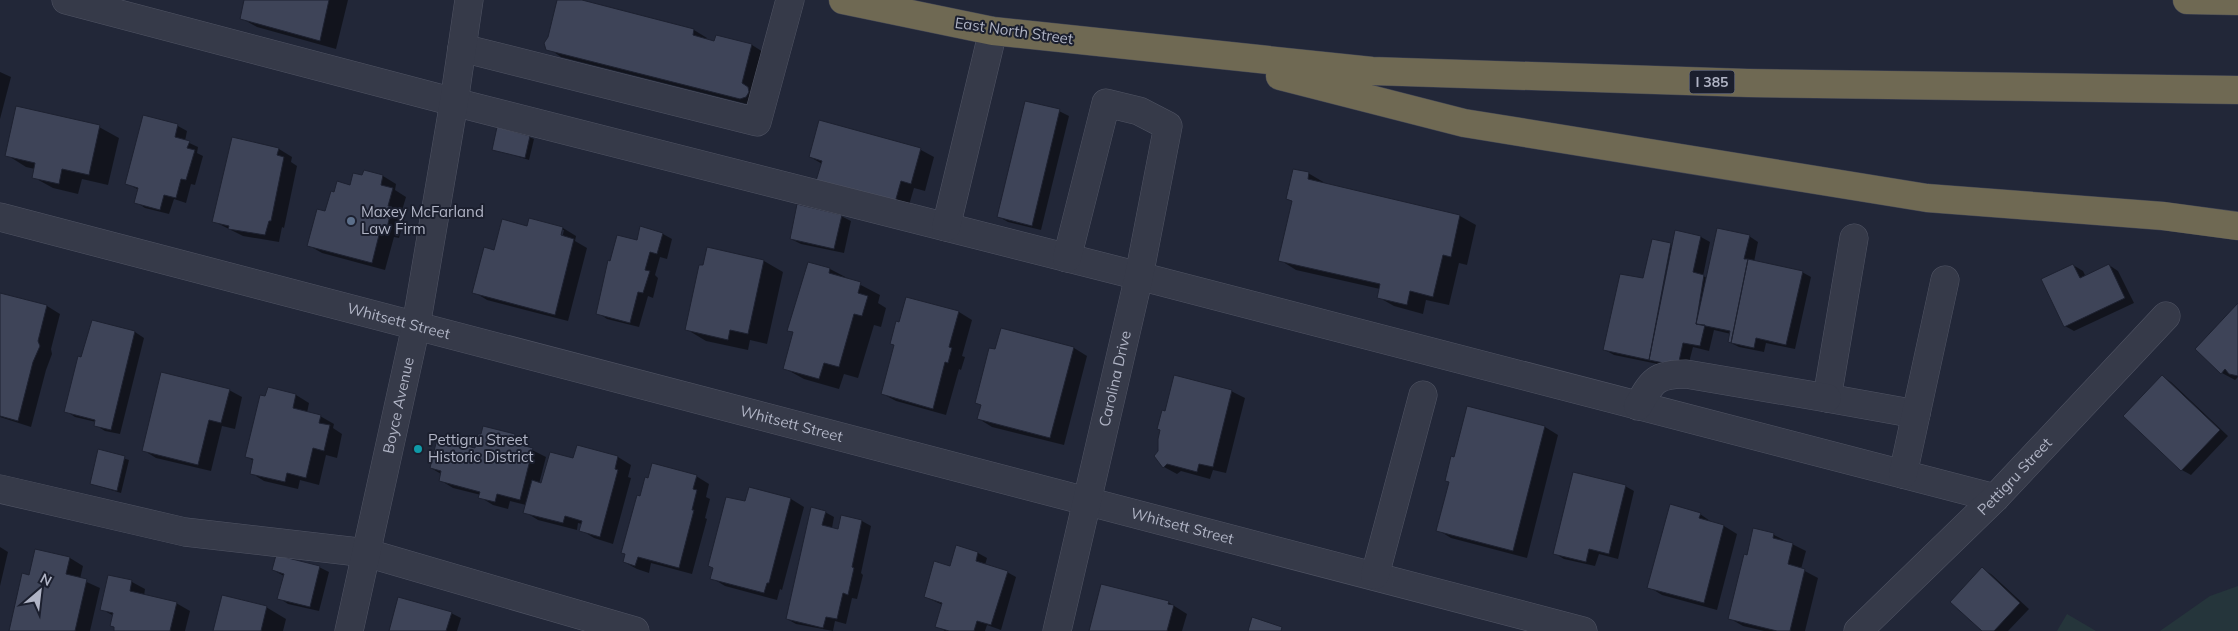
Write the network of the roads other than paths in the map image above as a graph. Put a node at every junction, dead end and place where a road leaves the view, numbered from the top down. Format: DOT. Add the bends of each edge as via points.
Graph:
graph roads {
  1 [pos="66,0"];
  2 [pos="469,0"];
  3 [pos="790,0"];
  4 [pos="843,0"];
  5 [pos="2186,0"];
  6 [pos="2238,1"];
  7 [pos="993,31"];
  8 [pos="462,48"];
  9 [pos="1187,52"];
  10 [pos="2238,90"];
  11 [pos="454,102"];
  12 [pos="0,217"];
  13 [pos="2238,226"];
  14 [pos="946,227"];
  15 [pos="1854,238"];
  16 [pos="1066,258"];
  17 [pos="1139,276"];
  18 [pos="1945,280"];
  19 [pos="2166,316"];
  20 [pos="416,326"];
  21 [pos="1423,395"];
  22 [pos="1827,398"];
  23 [pos="1638,406"];
  24 [pos="1916,414"];
  25 [pos="1903,474"];
  26 [pos="0,489"];
  27 [pos="1995,498"];
  28 [pos="1087,503"];
  29 [pos="367,553"];
  30 [pos="1375,575"];
  31 [pos="349,631"];
  32 [pos="634,631"];
  33 [pos="1057,631"];
  34 [pos="1583,631"];
  35 [pos="1858,631"];
  1 -- 11 [label="street"];
  2 -- 8 [label="street, Boyce Avenue"];
  3 -- 8 [label="street" via="757,122"];
  4 -- 7 [label="highway, East North Street"];
  5 -- 6 [label="highway"];
  7 -- 9 [label="highway, East North Street"];
  7 -- 14 [label="street"];
  8 -- 11 [label="street, Boyce Avenue"];
  9 -- 10 [label="highway, I 385" via="1372,71 1748,83"];
  9 -- 13 [label="highway" via="1464,123 1927,198 2163,216"];
  11 -- 14 [label="street"];
  11 -- 20 [label="street, Boyce Avenue"];
  12 -- 20 [label="street, Whitsett Street"];
  14 -- 16 [label="street"];
  15 -- 22 [label="street"];
  16 -- 17 [label="street"];
  16 -- 17 [label="street, Carolina Drive" via="1106,103 1139,111 1168,126"];
  17 -- 23 [label="street"];
  17 -- 28 [label="street, Carolina Drive"];
  18 -- 24 [label="street"];
  19 -- 27 [label="street, Pettigru Street"];
  20 -- 28 [label="street, Whitsett Street"];
  20 -- 29 [label="street, Boyce Avenue"];
  21 -- 30 [label="street"];
  22 -- 23 [label="street" via="1686,374 1668,374 1656,378"];
  22 -- 24 [label="street"];
  23 -- 25 [label="street"];
  24 -- 25 [label="street"];
  25 -- 27 [label="street"];
  26 -- 29 [label="street" via="185,532"];
  27 -- 35 [label="street, Pettigru Street"];
  28 -- 30 [label="street, Whitsett Street"];
  28 -- 33 [label="street, Carolina Drive"];
  29 -- 31 [label="street, Boyce Avenue"];
  29 -- 32 [label="street"];
  30 -- 34 [label="street, Whitsett Street"];
}
